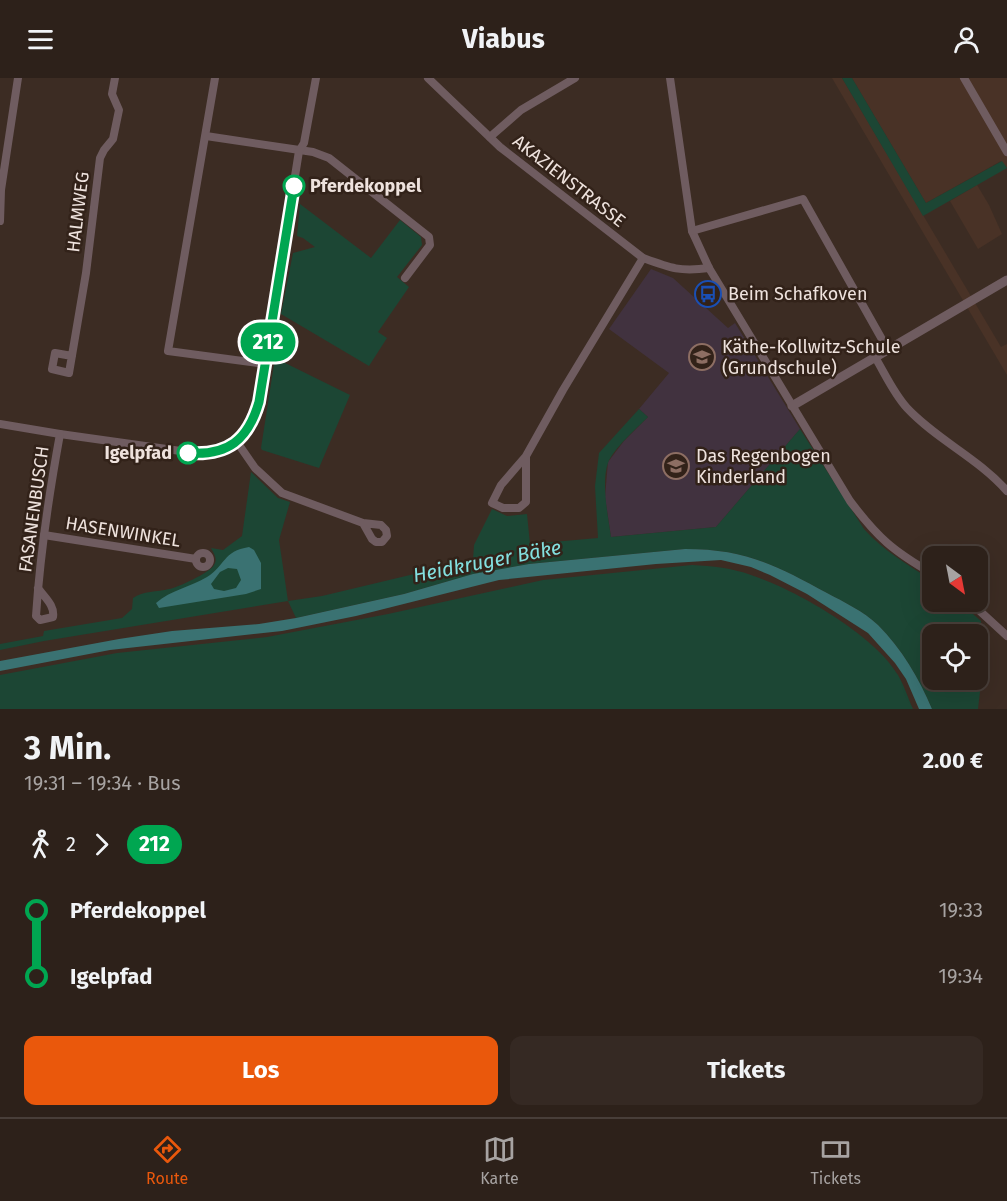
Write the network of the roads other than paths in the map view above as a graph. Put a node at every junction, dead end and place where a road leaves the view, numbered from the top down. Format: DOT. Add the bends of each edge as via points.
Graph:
graph roads {
  1 [pos="18,78"];
  2 [pos="115,78"];
  3 [pos="215,78"];
  4 [pos="315,78"];
  5 [pos="429,78"];
  6 [pos="573,78"];
  7 [pos="670,78"];
  8 [pos="964,78"];
  9 [pos="206,136"];
  10 [pos="490,137"];
  11 [pos="299,151"];
  12 [pos="1007,152"];
  13 [pos="0,221"];
  14 [pos="692,231"];
  15 [pos="643,258"];
  16 [pos="709,268"];
  17 [pos="405,278"];
  18 [pos="1007,280"];
  19 [pos="888,350"];
  20 [pos="72,356"];
  21 [pos="875,357"];
  22 [pos="265,364"];
  23 [pos="792,406"];
  24 [pos="0,424"];
  25 [pos="60,434"];
  26 [pos="237,442"];
  27 [pos="526,456"];
  28 [pos="1007,491"];
  29 [pos="363,523"];
  30 [pos="45,535"];
  31 [pos="196,559"];
  32 [pos="922,567"];
  33 [pos="38,588"];
  34 [pos="981,612"];
  35 [pos="1007,636"];
  1 -- 13 [label="street"];
  2 -- 20 [label="street, HALMWEG" via="112,94 119,110 113,139 100,158"];
  3 -- 9 [label="street"];
  4 -- 11 [label="street" via="304,143"];
  5 -- 10 [label="street, AKAZIENSTRASSE"];
  6 -- 10 [label="street" via="521,110"];
  7 -- 14 [label="street"];
  8 -- 12 [label="street"];
  9 -- 11 [label="street"];
  9 -- 22 [label="street" via="168,351"];
  10 -- 15 [label="street, AKAZIENSTRASSE"];
  11 -- 17 [label="street" via="329,158 429,237 430,245"];
  11 -- 22 [label="street"];
  14 -- 16 [label="street"];
  14 -- 19 [label="street" via="803,199"];
  15 -- 16 [label="street, AKAZIENSTRASSE" via="687,271"];
  15 -- 27 [label="street"];
  16 -- 23 [label="street"];
  18 -- 19 [label="street"];
  19 -- 21 [label="street"];
  21 -- 23 [label="street"];
  21 -- 28 [label="street" via="906,407"];
  22 -- 26 [label="street" via="254,420"];
  23 -- 32 [label="street" via="868,525 896,551"];
  24 -- 25 [label="street"];
  25 -- 26 [label="street" via="202,454"];
  25 -- 30 [label="street, FASANENBUSCH"];
  26 -- 29 [label="street" via="255,468 282,493"];
  27 -- 27 [label="street" via="501,485 492,503 519,508 526,502"];
  30 -- 31 [label="street, HASENWINKEL"];
  30 -- 33 [label="street, FASANENBUSCH"];
  34 -- 35 [label="street"];
}
